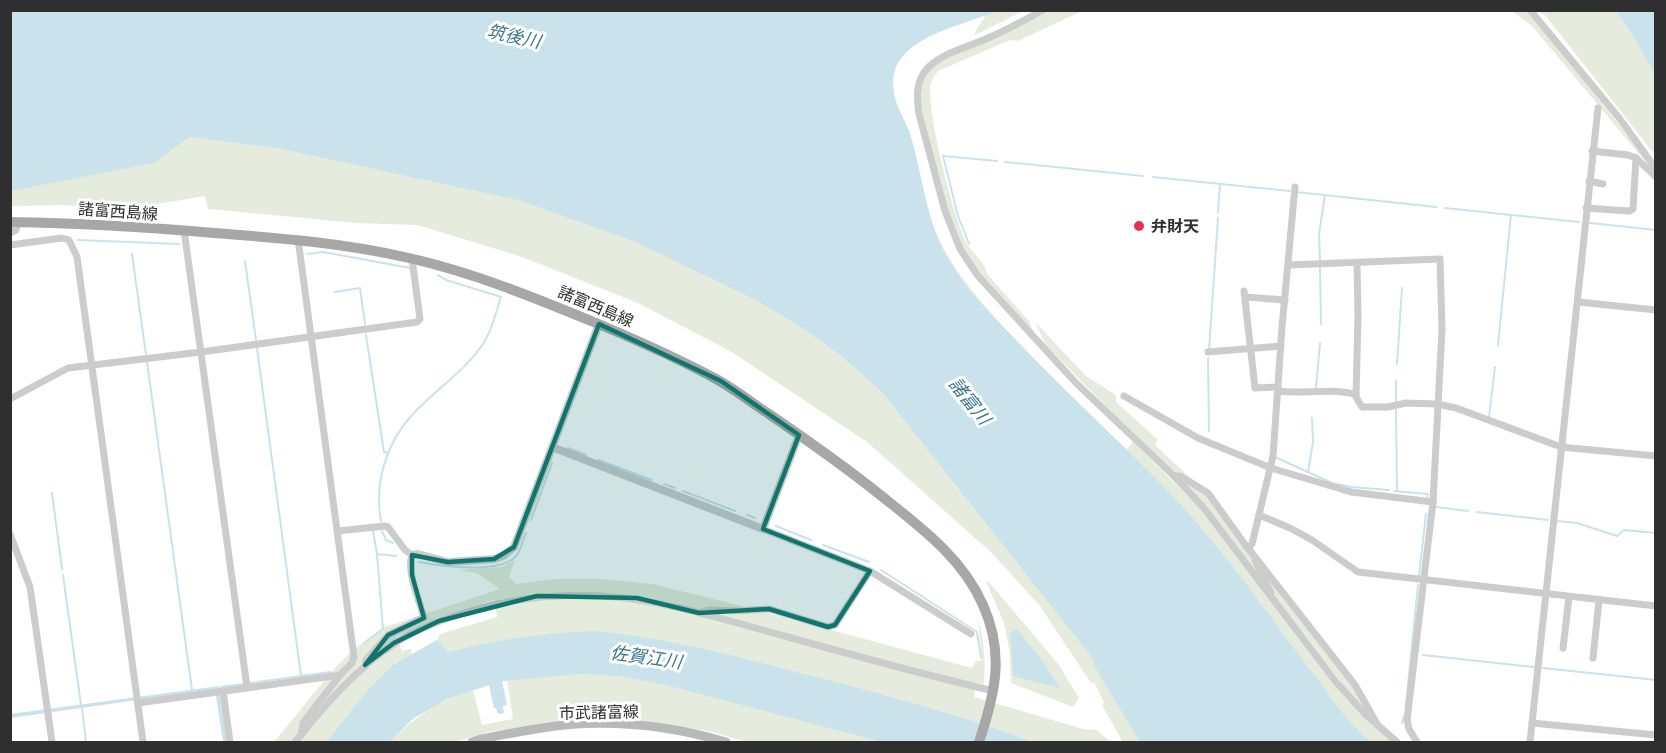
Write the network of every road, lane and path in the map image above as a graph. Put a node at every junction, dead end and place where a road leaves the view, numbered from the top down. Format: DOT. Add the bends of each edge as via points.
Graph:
graph roads {
  1 [pos="1042,10"];
  2 [pos="1530,10"];
  3 [pos="1598,108"];
  4 [pos="1592,151"];
  5 [pos="1636,158"];
  6 [pos="1656,169"];
  7 [pos="1656,177"];
  8 [pos="1589,181"];
  9 [pos="1603,184"];
  10 [pos="1295,187"];
  11 [pos="1586,208"];
  12 [pos="14,222"];
  13 [pos="62,222"];
  14 [pos="184,230"];
  15 [pos="10,233"];
  16 [pos="62,238"];
  17 [pos="298,239"];
  18 [pos="10,245"];
  19 [pos="412,259"];
  20 [pos="1357,264"];
  21 [pos="1289,265"];
  22 [pos="1285,300"];
  23 [pos="1578,302"];
  24 [pos="1656,310"];
  25 [pos="598,324"];
  26 [pos="311,337"];
  27 [pos="1281,346"];
  28 [pos="1252,349"];
  29 [pos="201,352"];
  30 [pos="1208,352"];
  31 [pos="91,366"];
  32 [pos="1278,389"];
  33 [pos="1356,395"];
  34 [pos="1124,396"];
  35 [pos="10,399"];
  36 [pos="1437,404"];
  37 [pos="799,435"];
  38 [pos="552,447"];
  39 [pos="1561,447"];
  40 [pos="1656,456"];
  41 [pos="1271,468"];
  42 [pos="1174,476"];
  43 [pos="1433,502"];
  44 [pos="1259,515"];
  45 [pos="763,529"];
  46 [pos="338,531"];
  47 [pos="10,534"];
  48 [pos="1248,548"];
  49 [pos="412,555"];
  50 [pos="870,571"];
  51 [pos="1424,581"];
  52 [pos="1546,594"];
  53 [pos="1569,597"];
  54 [pos="1272,598"];
  55 [pos="1599,600"];
  56 [pos="1656,606"];
  57 [pos="699,613"];
  58 [pos="971,634"];
  59 [pos="1563,648"];
  60 [pos="1593,658"];
  61 [pos="365,665"];
  62 [pos="339,675"];
  63 [pos="247,687"];
  64 [pos="219,691"];
  65 [pos="993,697"];
  66 [pos="138,700"];
  67 [pos="1532,723"];
  68 [pos="1376,725"];
  69 [pos="300,735"];
  70 [pos="1656,735"];
  71 [pos="515,738"];
  72 [pos="52,742"];
  73 [pos="143,742"];
  74 [pos="230,742"];
  75 [pos="295,742"];
  76 [pos="472,742"];
  77 [pos="726,742"];
  78 [pos="979,742"];
  79 [pos="1397,742"];
  80 [pos="1417,742"];
  81 [pos="1530,742"];
  1 -- 42 [label="street" via="938,60 922,75 917,91 919,114 945,211 968,263 995,297 1076,383"];
  2 -- 6 [label="street"];
  3 -- 4 [label="street"];
  4 -- 5 [label="street"];
  4 -- 8 [label="street"];
  5 -- 7 [label="street"];
  5 -- 11 [label="street" via="1633,209"];
  8 -- 9 [label="street"];
  8 -- 11 [label="street"];
  10 -- 21 [label="street"];
  11 -- 23 [label="street"];
  12 -- 13 [label="main road, 諸富西島線"];
  12 -- 15 [label="street" via="16,230"];
  13 -- 14 [label="main road, 諸富西島線"];
  13 -- 16 [label="street"];
  14 -- 17 [label="main road, 諸富西島線"];
  14 -- 29 [label="street"];
  16 -- 18 [label="street"];
  16 -- 31 [label="street" via="69,240 76,257"];
  17 -- 19 [label="main road, 諸富西島線"];
  17 -- 26 [label="street"];
  19 -- 25 [label="main road, 諸富西島線" via="503,286"];
  19 -- 26 [label="street" via="419,321"];
  20 -- 21 [label="street"];
  20 -- 33 [label="street"];
  20 -- 36 [label="street" via="1440,260 1442,329"];
  21 -- 22 [label="street"];
  22 -- 27 [label="street"];
  22 -- 28 [label="street" via="1244,294"];
  23 -- 24 [label="street"];
  23 -- 39 [label="street"];
  25 -- 37 [label="main road, 諸富西島線" via="721,381"];
  25 -- 38 [label="street"];
  26 -- 29 [label="street"];
  26 -- 46 [label="street"];
  27 -- 28 [label="street"];
  27 -- 32 [label="street"];
  28 -- 30 [label="street"];
  28 -- 32 [label="street" via="1255,388"];
  29 -- 31 [label="street"];
  29 -- 63 [label="street"];
  31 -- 35 [label="street" via="62,371"];
  31 -- 66 [label="street"];
  32 -- 33 [label="street"];
  32 -- 41 [label="street"];
  33 -- 36 [label="street" via="1362,408"];
  34 -- 41 [label="street" via="1198,438"];
  36 -- 39 [label="street"];
  36 -- 43 [label="street"];
  37 -- 45 [label="street"];
  37 -- 65 [label="main road, 諸富西島線" via="921,527 970,579 993,635"];
  38 -- 45 [label="street"];
  38 -- 49 [label="street" via="510,552 494,559 448,562"];
  39 -- 40 [label="street"];
  39 -- 52 [label="street"];
  41 -- 43 [label="street" via="1352,492"];
  41 -- 44 [label="street"];
  42 -- 48 [label="street" via="1208,493"];
  42 -- 54 [label="street" via="1203,507"];
  43 -- 51 [label="street"];
  44 -- 48 [label="street"];
  44 -- 51 [label="street" via="1312,540 1358,572"];
  45 -- 50 [label="street"];
  46 -- 49 [label="street" via="388,527"];
  46 -- 62 [label="street" via="354,650 352,663"];
  47 -- 72 [label="street" via="30,587"];
  48 -- 54 [label="street"];
  48 -- 68 [label="street" via="1355,685"];
  49 -- 61 [label="street" via="412,575 424,617 388,635"];
  50 -- 57 [label="street" via="835,625 828,627 769,609 708,609"];
  50 -- 58 [label="street"];
  51 -- 52 [label="street"];
  51 -- 80 [label="street" via="1407,720"];
  52 -- 53 [label="street"];
  52 -- 67 [label="street"];
  53 -- 55 [label="street"];
  53 -- 59 [label="street"];
  54 -- 68 [label="street" via="1336,682"];
  55 -- 56 [label="street"];
  55 -- 60 [label="street"];
  57 -- 61 [label="street" via="627,597 537,596 439,621 394,643"];
  57 -- 65 [label="street"];
  61 -- 69 [label="street"];
  62 -- 63 [label="street"];
  62 -- 69 [label="street" via="303,723"];
  63 -- 64 [label="street"];
  64 -- 66 [label="street"];
  64 -- 74 [label="street"];
  65 -- 78 [label="main road, 諸富西島線"];
  66 -- 73 [label="street"];
  67 -- 70 [label="street"];
  67 -- 81 [label="street"];
  68 -- 79 [label="street"];
  69 -- 75 [label="street"];
  71 -- 76 [label="main road, 市武諸富線"];
  71 -- 77 [label="main road, 市武諸富線" via="576,724 627,724"];
}
